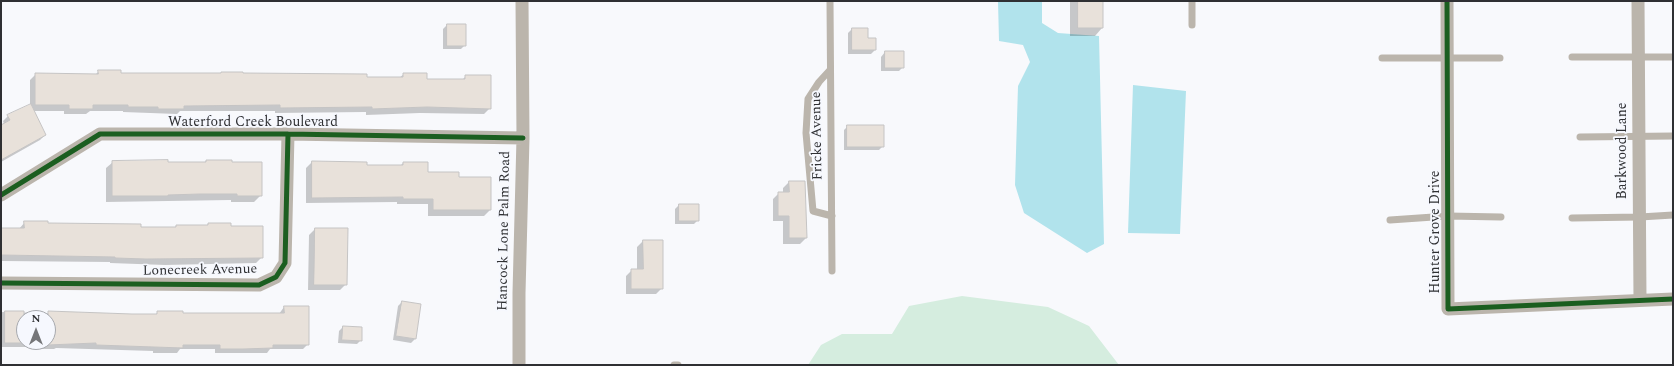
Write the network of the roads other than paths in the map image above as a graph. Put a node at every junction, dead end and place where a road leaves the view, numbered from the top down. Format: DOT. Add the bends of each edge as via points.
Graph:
graph roads {
  1 [pos="522,1"];
  2 [pos="830,1"];
  3 [pos="1192,1"];
  4 [pos="1447,1"];
  5 [pos="1638,1"];
  6 [pos="1192,25"];
  7 [pos="1572,57"];
  8 [pos="1638,57"];
  9 [pos="1673,57"];
  10 [pos="1382,58"];
  11 [pos="1447,58"];
  12 [pos="1500,58"];
  13 [pos="830,70"];
  14 [pos="288,134"];
  15 [pos="1673,136"];
  16 [pos="1580,137"];
  17 [pos="1639,137"];
  18 [pos="523,138"];
  19 [pos="1,195"];
  20 [pos="1673,215"];
  21 [pos="832,216"];
  22 [pos="1448,216"];
  23 [pos="1500,217"];
  24 [pos="1640,217"];
  25 [pos="1572,218"];
  26 [pos="1390,220"];
  27 [pos="832,271"];
  28 [pos="1,283"];
  29 [pos="1673,299"];
  30 [pos="1640,300"];
  31 [pos="519,365"];
  32 [pos="674,365"];
  33 [pos="678,365"];
  1 -- 18 [label="street, Hancock Lone Palm Road"];
  2 -- 13 [label="lane, Fricke Avenue"];
  3 -- 6 [label="lane"];
  4 -- 11 [label="street, Hunter Grove Drive"];
  5 -- 8 [label="street, Barkwood Lane"];
  7 -- 8 [label="lane"];
  8 -- 9 [label="lane"];
  8 -- 17 [label="street, Barkwood Lane"];
  10 -- 11 [label="lane"];
  11 -- 12 [label="lane"];
  11 -- 22 [label="street, Hunter Grove Drive"];
  13 -- 21 [label="lane, Fricke Avenue"];
  13 -- 21 [label="lane" via="808,99 806,133 813,210"];
  14 -- 18 [label="street, Waterford Creek Boulevard"];
  14 -- 19 [label="street, Waterford Creek Boulevard" via="100,134"];
  14 -- 28 [label="street, Lonecreek Avenue" via="285,262 276,277 259,284"];
  15 -- 17 [label="lane"];
  16 -- 17 [label="lane"];
  17 -- 24 [label="street, Barkwood Lane"];
  18 -- 31 [label="street, Hancock Lone Palm Road"];
  20 -- 24 [label="lane"];
  21 -- 27 [label="lane, Fricke Avenue"];
  22 -- 23 [label="lane"];
  22 -- 26 [label="lane"];
  22 -- 30 [label="street, Hunter Grove Drive" via="1448,309"];
  24 -- 25 [label="lane"];
  24 -- 30 [label="street, Barkwood Lane"];
  29 -- 30 [label="street, Hunter Grove Drive"];
  32 -- 33 [label="lane"];
}
